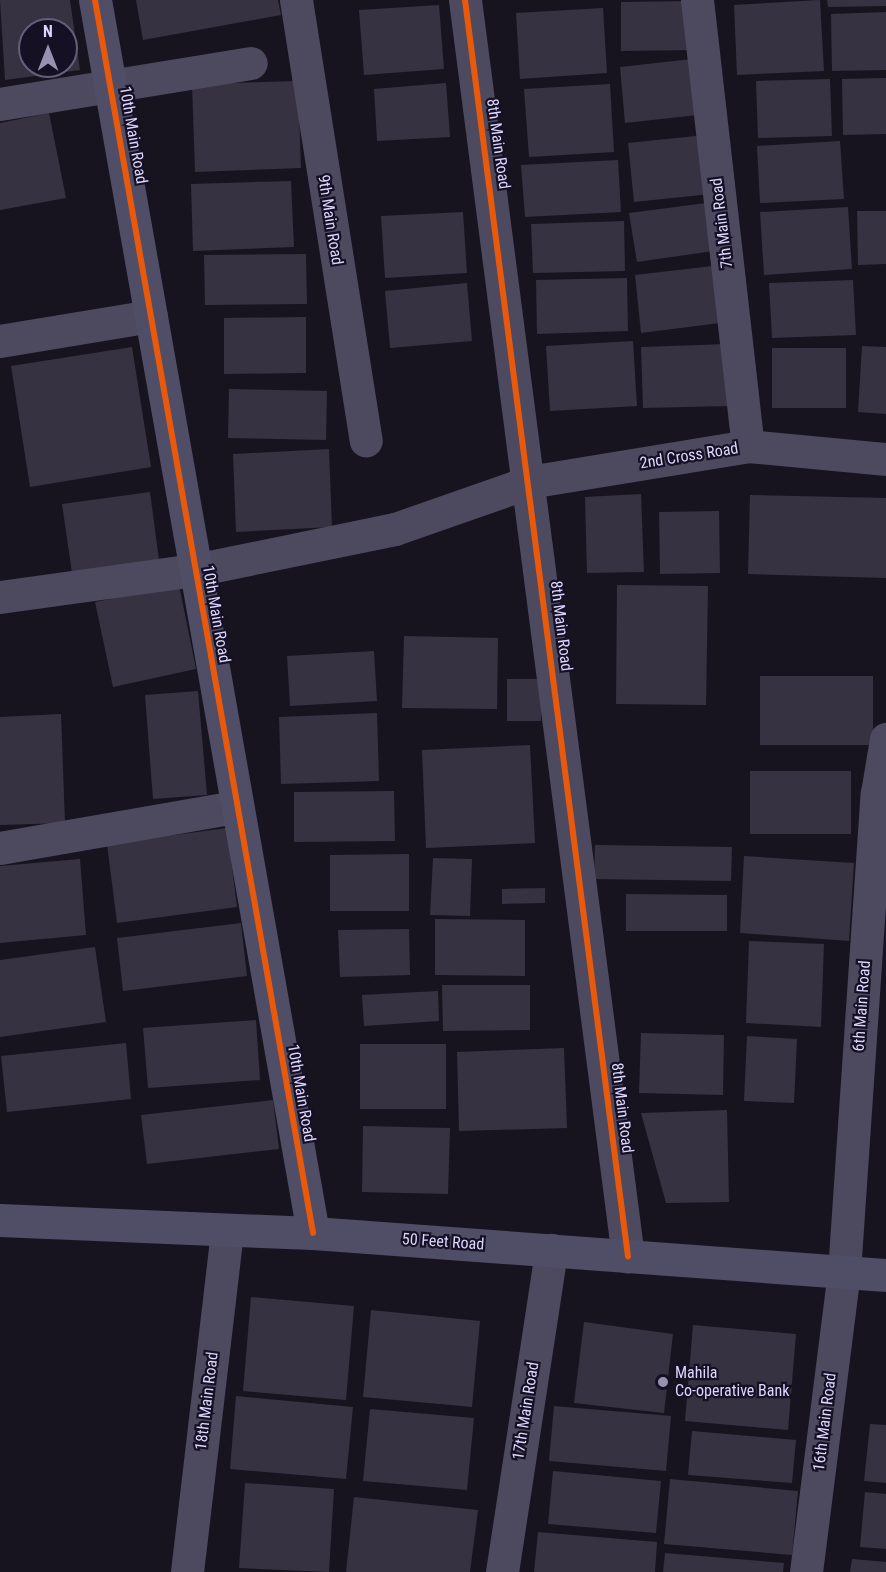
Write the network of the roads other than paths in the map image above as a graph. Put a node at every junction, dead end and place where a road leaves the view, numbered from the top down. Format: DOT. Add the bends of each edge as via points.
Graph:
graph roads {
  1 [pos="96,0"];
  2 [pos="296,0"];
  3 [pos="465,0"];
  4 [pos="697,0"];
  5 [pos="250,63"];
  6 [pos="110,82"];
  7 [pos="0,104"];
  8 [pos="151,316"];
  9 [pos="0,341"];
  10 [pos="366,440"];
  11 [pos="748,446"];
  12 [pos="886,459"];
  13 [pos="529,482"];
  14 [pos="195,570"];
  15 [pos="0,597"];
  16 [pos="886,739"];
  17 [pos="882,794"];
  18 [pos="236,807"];
  19 [pos="0,848"];
  20 [pos="0,1220"];
  21 [pos="227,1231"];
  22 [pos="313,1233"];
  23 [pos="551,1250"];
  24 [pos="628,1256"];
  25 [pos="844,1272"];
  26 [pos="886,1275"];
  27 [pos="187,1572"];
  28 [pos="502,1572"];
  29 [pos="806,1572"];
  1 -- 6 [label="street, 10th Main Road"];
  2 -- 10 [label="street, 9th Main Road"];
  3 -- 13 [label="street, 8th Main Road"];
  4 -- 11 [label="street, 7th Main Road"];
  5 -- 6 [label="street"];
  6 -- 7 [label="street"];
  6 -- 8 [label="street, 10th Main Road"];
  8 -- 9 [label="street"];
  8 -- 14 [label="street, 10th Main Road"];
  11 -- 12 [label="street, 2nd Cross Road"];
  11 -- 13 [label="street, 2nd Cross Road"];
  13 -- 14 [label="street" via="395,528"];
  13 -- 24 [label="street, 8th Main Road"];
  14 -- 15 [label="street"];
  14 -- 18 [label="street, 10th Main Road"];
  16 -- 17 [label="street, 6th Main Road"];
  17 -- 25 [label="street, 6th Main Road"];
  18 -- 19 [label="street"];
  18 -- 22 [label="street, 10th Main Road"];
  20 -- 21 [label="street, 50 Feet Road"];
  21 -- 22 [label="street, 50 Feet Road"];
  21 -- 27 [label="street, 18th Main Road"];
  22 -- 23 [label="street, 50 Feet Road"];
  23 -- 24 [label="street, 50 Feet Road"];
  23 -- 28 [label="street, 17th Main Road"];
  24 -- 25 [label="street, 50 Feet Road"];
  25 -- 26 [label="street, 50 Feet Road"];
  25 -- 29 [label="street, 16th Main Road"];
}
